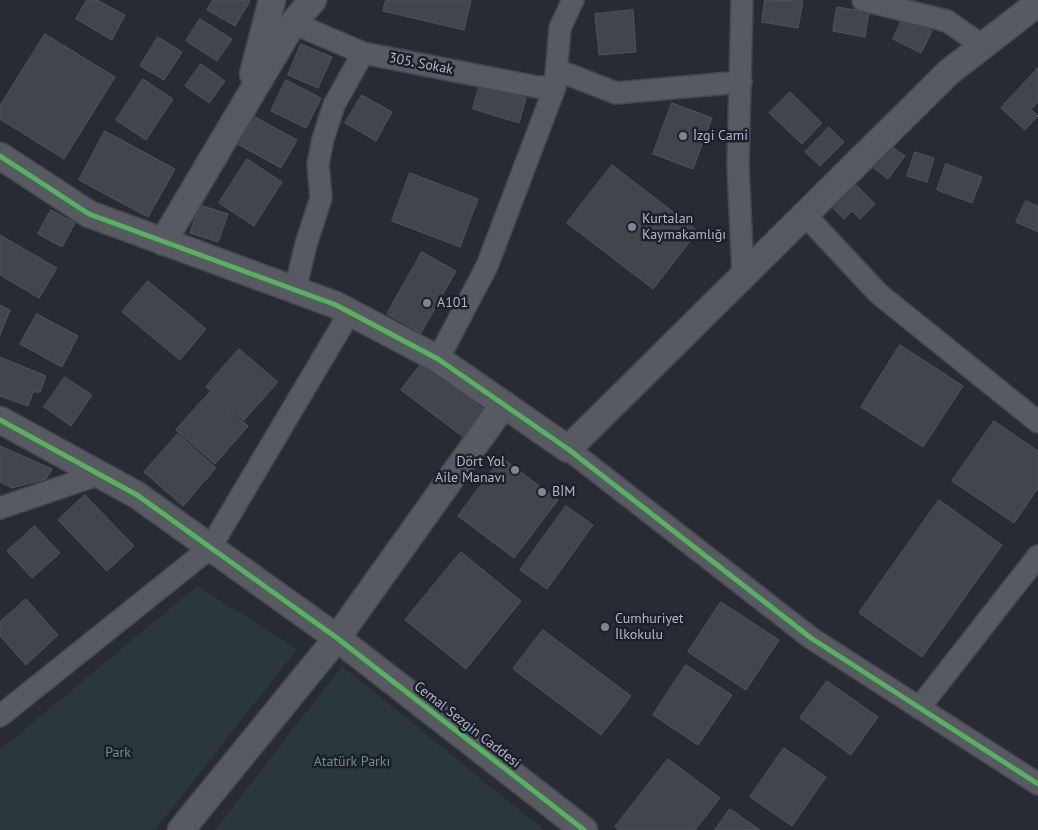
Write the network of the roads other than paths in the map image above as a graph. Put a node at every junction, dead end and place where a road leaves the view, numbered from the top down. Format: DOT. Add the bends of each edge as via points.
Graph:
graph roads {
  1 [pos="272,0"];
  2 [pos="312,0"];
  3 [pos="573,0"];
  4 [pos="742,0"];
  5 [pos="862,0"];
  6 [pos="1038,3"];
  7 [pos="293,24"];
  8 [pos="982,46"];
  9 [pos="362,53"];
  10 [pos="556,79"];
  11 [pos="740,82"];
  12 [pos="247,100"];
  13 [pos="0,156"];
  14 [pos="804,214"];
  15 [pos="163,242"];
  16 [pos="744,275"];
  17 [pos="295,290"];
  18 [pos="350,312"];
  19 [pos="438,359"];
  20 [pos="504,404"];
  21 [pos="0,420"];
  22 [pos="1038,422"];
  23 [pos="568,449"];
  24 [pos="100,474"];
  25 [pos="0,508"];
  26 [pos="210,548"];
  27 [pos="1038,556"];
  28 [pos="337,638"];
  29 [pos="919,708"];
  30 [pos="0,716"];
  31 [pos="1038,784"];
  32 [pos="180,830"];
  33 [pos="584,830"];
  1 -- 12 [label="street"];
  2 -- 7 [label="street"];
  3 -- 10 [label="street" via="560,28"];
  4 -- 11 [label="street"];
  5 -- 8 [label="street" via="947,21"];
  6 -- 8 [label="street"];
  7 -- 9 [label="street, 305. Sokak"];
  7 -- 12 [label="street"];
  8 -- 14 [label="street" via="949,72"];
  9 -- 10 [label="street, 305. Sokak" via="537,87"];
  9 -- 17 [label="street" via="334,105 323,139 318,164 321,198"];
  10 -- 11 [label="street, 305. Sokak" via="616,93"];
  10 -- 19 [label="street" via="487,266"];
  11 -- 16 [label="street" via="738,165"];
  12 -- 15 [label="street"];
  13 -- 15 [label="street" via="89,214"];
  14 -- 16 [label="street"];
  14 -- 22 [label="street" via="879,294"];
  15 -- 17 [label="street"];
  16 -- 23 [label="street"];
  17 -- 18 [label="street"];
  18 -- 19 [label="street"];
  18 -- 26 [label="street"];
  19 -- 20 [label="street"];
  20 -- 23 [label="street"];
  20 -- 28 [label="street"];
  21 -- 24 [label="street, Cemal Sezgin Caddesi"];
  23 -- 29 [label="street" via="811,638"];
  24 -- 25 [label="street"];
  24 -- 26 [label="street, Cemal Sezgin Caddesi"];
  26 -- 28 [label="street, Cemal Sezgin Caddesi"];
  26 -- 30 [label="street"];
  27 -- 29 [label="street"];
  28 -- 32 [label="street"];
  28 -- 33 [label="street, Cemal Sezgin Caddesi"];
  29 -- 31 [label="street"];
}
